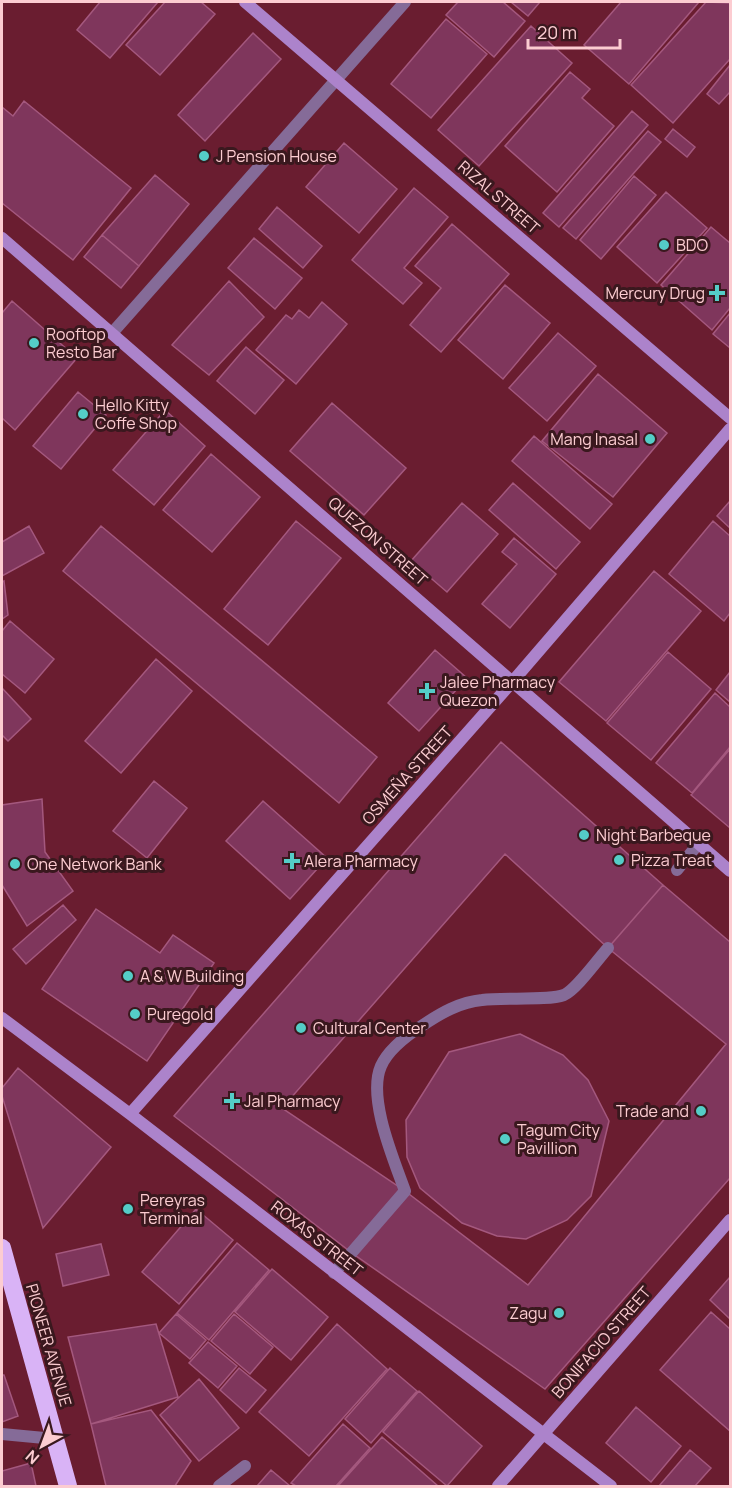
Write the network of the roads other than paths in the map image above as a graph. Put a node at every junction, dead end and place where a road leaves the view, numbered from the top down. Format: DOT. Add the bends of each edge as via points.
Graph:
graph roads {
  1 [pos="245,2"];
  2 [pos="405,2"];
  3 [pos="337,80"];
  4 [pos="2,238"];
  5 [pos="113,332"];
  6 [pos="730,418"];
  7 [pos="730,429"];
  8 [pos="513,681"];
  9 [pos="699,843"];
  10 [pos="677,870"];
  11 [pos="730,871"];
  12 [pos="608,948"];
  13 [pos="2,1018"];
  14 [pos="130,1114"];
  15 [pos="730,1220"];
  16 [pos="2,1248"];
  17 [pos="334,1273"];
  18 [pos="6,1286"];
  19 [pos="2,1434"];
  20 [pos="542,1434"];
  21 [pos="55,1438"];
  22 [pos="245,1466"];
  23 [pos="68,1486"];
  24 [pos="219,1486"];
  25 [pos="498,1486"];
  26 [pos="611,1486"];
  1 -- 3 [label="street, RIZAL STREET"];
  2 -- 3 [label="street"];
  3 -- 5 [label="street"];
  3 -- 6 [label="street, RIZAL STREET"];
  4 -- 5 [label="street, QUEZON STREET"];
  5 -- 8 [label="street, QUEZON STREET"];
  7 -- 8 [label="street, OSMEÑA STREET"];
  8 -- 9 [label="street, QUEZON STREET"];
  8 -- 14 [label="street, OSMEÑA STREET"];
  9 -- 10 [label="street"];
  9 -- 11 [label="street, QUEZON STREET"];
  12 -- 17 [label="street" via="566,994 488,999 444,1011 412,1032 395,1049 381,1067 379,1115 405,1191"];
  13 -- 14 [label="street, ROXAS STREET"];
  14 -- 17 [label="street, ROXAS STREET"];
  15 -- 20 [label="street, BONIFACIO STREET"];
  16 -- 18 [label="highway, PIONEER AVENUE"];
  17 -- 20 [label="street, ROXAS STREET"];
  18 -- 21 [label="highway, PIONEER AVENUE"];
  19 -- 21 [label="street"];
  20 -- 25 [label="street, BONIFACIO STREET"];
  20 -- 26 [label="street, ROXAS STREET"];
  21 -- 23 [label="highway, PIONEER AVENUE"];
  22 -- 24 [label="street"];
}
